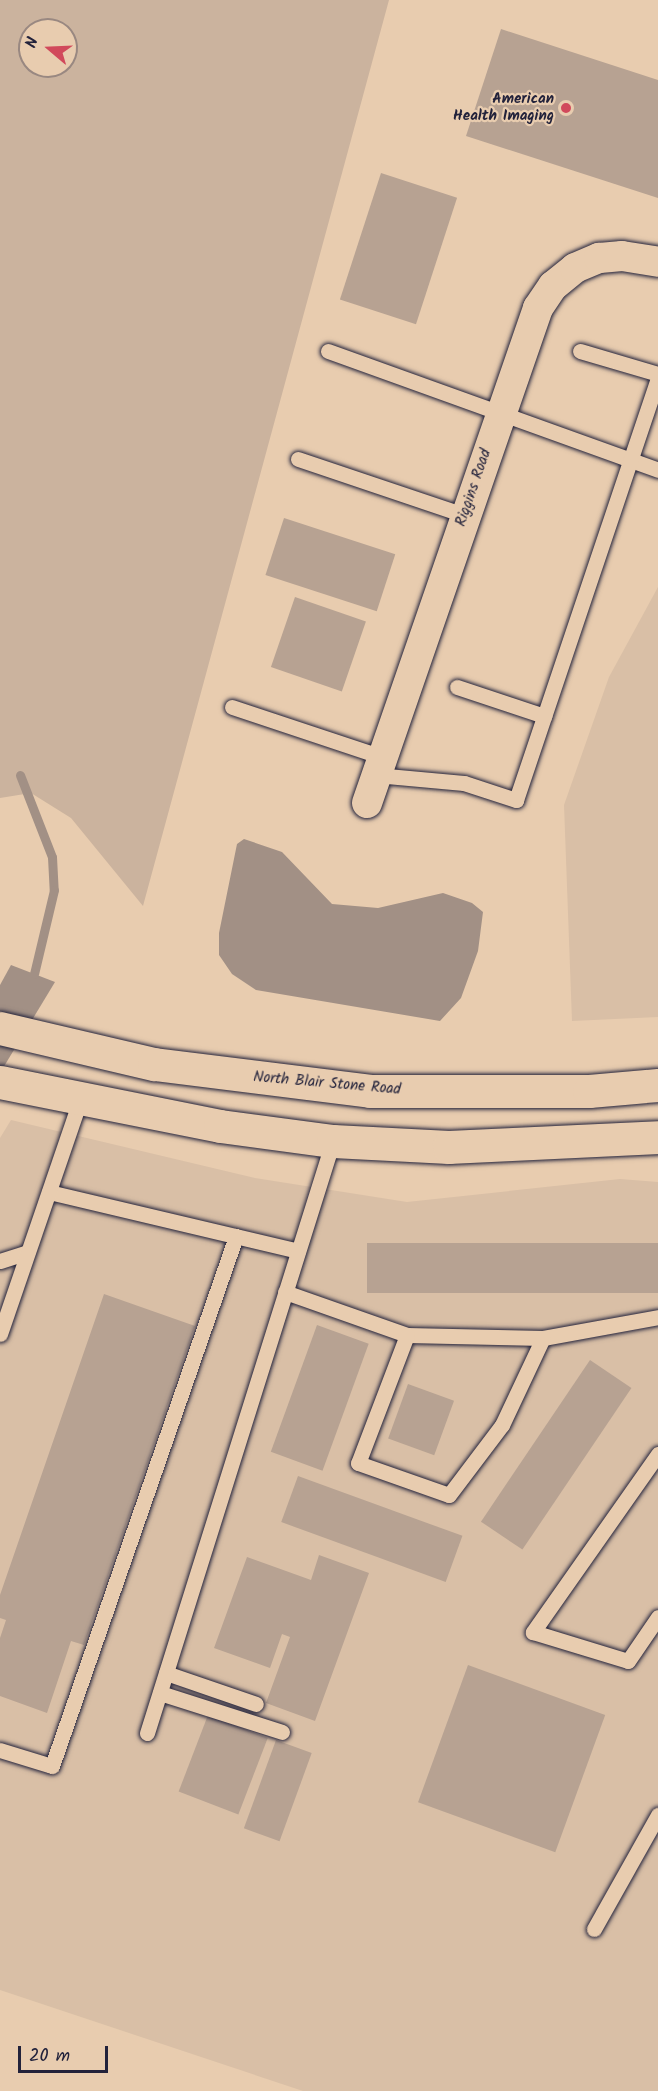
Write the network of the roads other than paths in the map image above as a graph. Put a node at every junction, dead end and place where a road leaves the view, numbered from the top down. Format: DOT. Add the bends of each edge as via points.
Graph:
graph roads {
  1 [pos="658,262"];
  2 [pos="328,351"];
  3 [pos="580,351"];
  4 [pos="658,374"];
  5 [pos="658,379"];
  6 [pos="499,415"];
  7 [pos="298,459"];
  8 [pos="631,460"];
  9 [pos="658,470"];
  10 [pos="464,515"];
  11 [pos="457,687"];
  12 [pos="232,707"];
  13 [pos="544,716"];
  14 [pos="379,766"];
  15 [pos="367,803"];
  16 [pos="0,1028"];
  17 [pos="96,1050"];
  18 [pos="0,1082"];
  19 [pos="658,1085"];
  20 [pos="80,1100"];
  21 [pos="658,1137"];
  22 [pos="333,1141"];
  23 [pos="49,1192"];
  24 [pos="236,1236"];
  25 [pos="298,1251"];
  26 [pos="28,1252"];
  27 [pos="0,1261"];
  28 [pos="285,1292"];
  29 [pos="658,1317"];
  30 [pos="0,1334"];
  31 [pos="407,1335"];
  32 [pos="543,1338"];
  33 [pos="658,1454"];
  34 [pos="658,1617"];
  35 [pos="166,1673"];
  36 [pos="160,1693"];
  37 [pos="256,1704"];
  38 [pos="147,1732"];
  39 [pos="282,1732"];
  40 [pos="0,1750"];
  41 [pos="658,1815"];
  42 [pos="594,1929"];
  1 -- 6 [label="street, Riggins Road" via="622,256 599,258 575,268 553,286 527,332"];
  2 -- 6 [label="lane"];
  3 -- 4 [label="lane"];
  5 -- 8 [label="lane"];
  6 -- 8 [label="lane"];
  6 -- 10 [label="street, Riggins Road"];
  7 -- 10 [label="lane"];
  8 -- 9 [label="lane"];
  8 -- 13 [label="lane"];
  10 -- 14 [label="street, Riggins Road"];
  11 -- 13 [label="lane"];
  12 -- 14 [label="lane"];
  13 -- 14 [label="lane" via="516,800 464,783"];
  14 -- 15 [label="street, Riggins Road"];
  16 -- 17 [label="main road, North Blair Stone Road"];
  17 -- 19 [label="main road, North Blair Stone Road" via="154,1064 370,1091 578,1092"];
  17 -- 20 [label="main road"];
  18 -- 20 [label="main road"];
  20 -- 22 [label="main road" via="220,1126"];
  20 -- 23 [label="lane"];
  21 -- 22 [label="main road" via="449,1147"];
  22 -- 25 [label="lane"];
  23 -- 24 [label="lane"];
  23 -- 26 [label="lane"];
  24 -- 25 [label="lane"];
  24 -- 40 [label="lane" via="52,1767"];
  25 -- 28 [label="lane"];
  26 -- 27 [label="lane"];
  26 -- 30 [label="lane"];
  28 -- 31 [label="lane"];
  28 -- 35 [label="lane"];
  29 -- 32 [label="lane"];
  31 -- 32 [label="lane"];
  31 -- 32 [label="lane" via="358,1462 450,1495 502,1425"];
  33 -- 34 [label="lane" via="533,1632 628,1661"];
  35 -- 36 [label="lane"];
  35 -- 37 [label="lane"];
  36 -- 38 [label="lane"];
  36 -- 39 [label="lane"];
  41 -- 42 [label="lane"];
}
